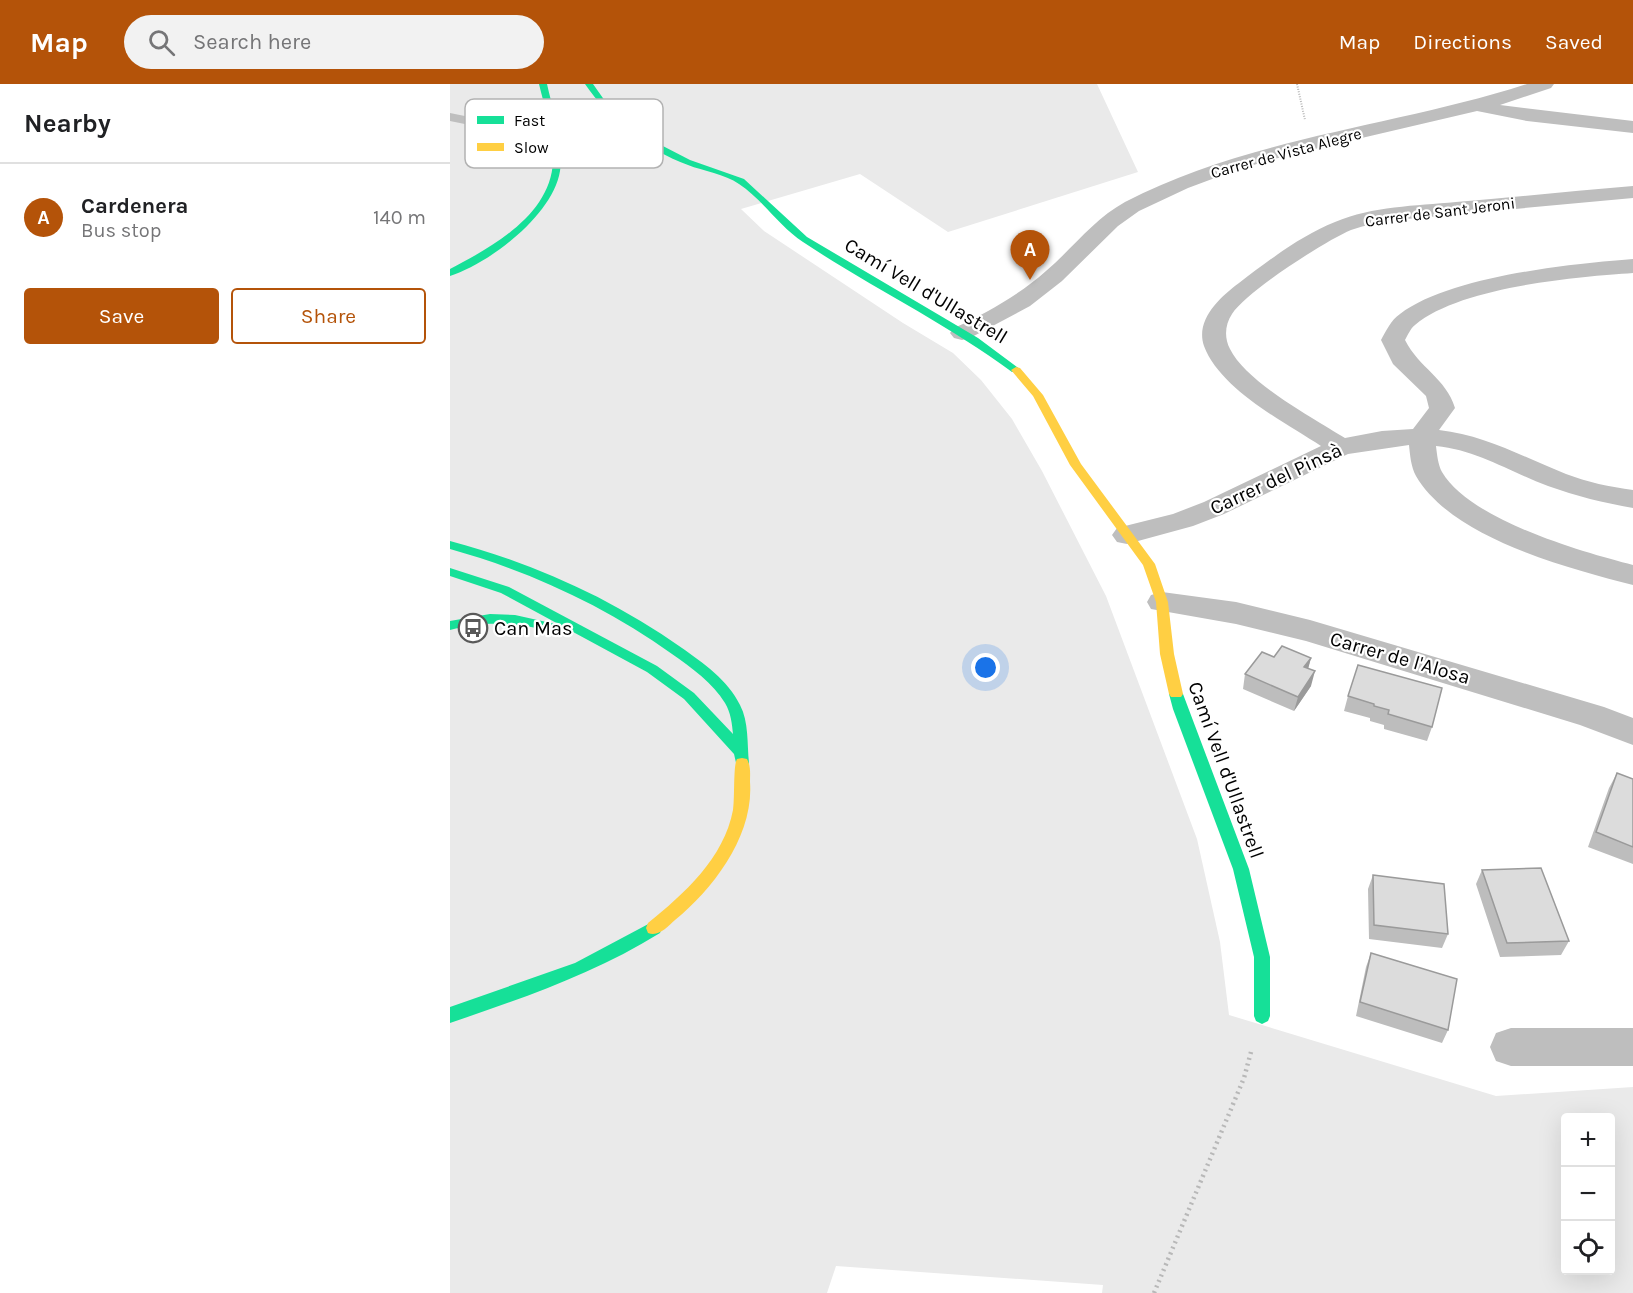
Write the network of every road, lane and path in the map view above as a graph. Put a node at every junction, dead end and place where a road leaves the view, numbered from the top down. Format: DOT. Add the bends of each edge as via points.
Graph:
graph roads {
  1 [pos="543,84"];
  2 [pos="589,84"];
  3 [pos="1297,84"];
  4 [pos="1545,84"];
  5 [pos="546,99"];
  6 [pos="601,99"];
  7 [pos="1480,106"];
  8 [pos="450,117"];
  9 [pos="465,120"];
  10 [pos="1306,122"];
  11 [pos="1633,127"];
  12 [pos="663,150"];
  13 [pos="556,168"];
  14 [pos="1633,192"];
  15 [pos="1633,266"];
  16 [pos="450,273"];
  17 [pos="962,333"];
  18 [pos="1421,436"];
  19 [pos="1340,447"];
  20 [pos="1633,499"];
  21 [pos="1127,534"];
  22 [pos="450,545"];
  23 [pos="450,557"];
  24 [pos="450,572"];
  25 [pos="1633,575"];
  26 [pos="479,581"];
  27 [pos="456,589"];
  28 [pos="584,594"];
  29 [pos="1162,602"];
  30 [pos="452,622"];
  31 [pos="608,643"];
  32 [pos="1633,732"];
  33 [pos="740,751"];
  34 [pos="450,1015"];
  35 [pos="1262,1016"];
  36 [pos="1511,1047"];
  37 [pos="1633,1047"];
  38 [pos="1154,1293"];
  1 -- 5 [label="main road"];
  2 -- 6 [label="main road, Camí Vell d'Ullastrell"];
  3 -- 10 [label="path"];
  4 -- 7 [label="street, Carrer de Vista Alegre"];
  7 -- 11 [label="street"];
  7 -- 17 [label="street, Carrer de Vista Alegre" via="1315,142 1173,188 1131,207 1042,285 997,316"];
  8 -- 9 [label="lane"];
  12 -- 17 [label="main road, Camí Vell d'Ullastrell" via="741,181 804,239"];
  13 -- 16 [label="main road" via="550,188 504,242"];
  14 -- 19 [label="street, Carrer de Sant Jeroni" via="1363,220 1316,240 1241,292 1215,321 1213,334 1226,363"];
  15 -- 18 [label="street" via="1566,273 1458,295 1407,319 1393,340 1402,359 1438,394 1442,408"];
  17 -- 21 [label="main road, Camí Vell d'Ullastrell" via="1012,367 1038,395 1076,465"];
  18 -- 19 [label="street, Carrer del Pinsà"];
  18 -- 20 [label="street, Carrer del Pinsà" via="1479,446 1557,480"];
  18 -- 25 [label="street" via="1429,474 1456,503 1515,537"];
  19 -- 21 [label="street, Carrer del Pinsà" via="1214,508"];
  21 -- 29 [label="main road, Camí Vell d'Ullastrell" via="1149,564"];
  22 -- 28 [label="main road" via="505,561"];
  23 -- 26 [label="main road" via="473,570"];
  24 -- 26 [label="main road"];
  26 -- 27 [label="main road"];
  26 -- 28 [label="main road" via="504,578"];
  26 -- 30 [label="main road" via="473,601"];
  26 -- 31 [label="main road" via="534,603"];
  28 -- 33 [label="main road" via="636,623 711,678 735,709"];
  29 -- 32 [label="street, Carrer de l'Alosa" via="1236,613 1310,632 1592,716"];
  29 -- 35 [label="main road, Camí Vell d'Ullastrell" via="1167,654 1180,709 1242,869 1262,957"];
  30 -- 31 [label="main road" via="480,617 522,620"];
  31 -- 33 [label="main road" via="689,696"];
  33 -- 34 [label="main road" via="745,772 744,803 714,868 689,898 654,929 604,957"];
  35 -- 38 [label="path" via="1244,1078"];
  36 -- 37 [label="street"];
}
